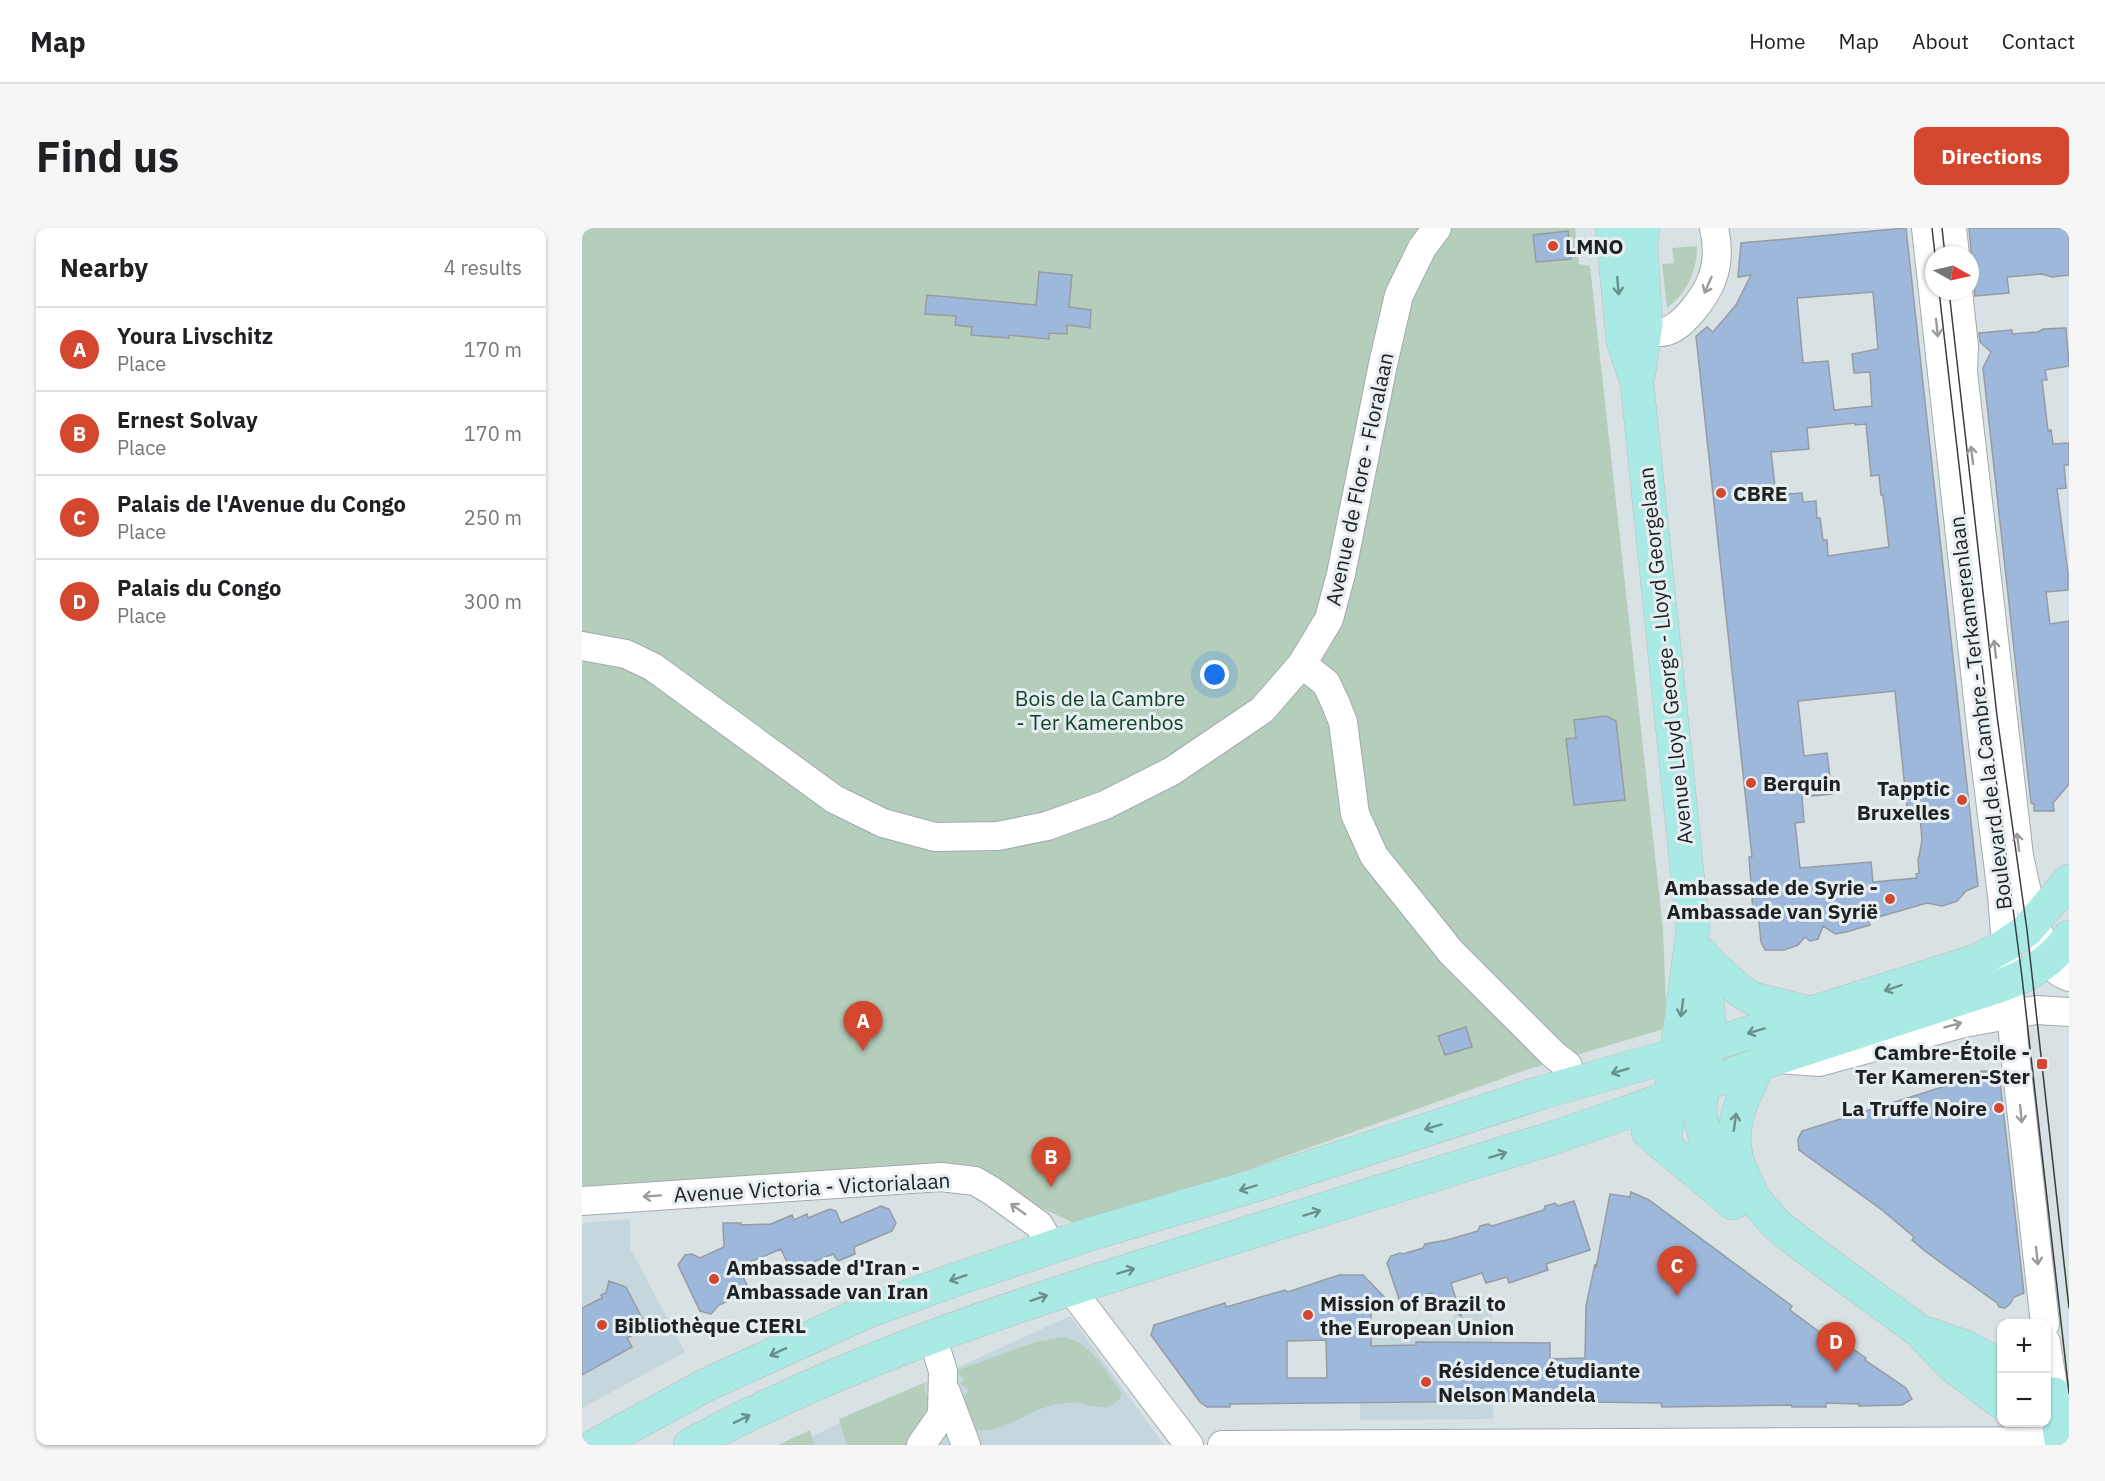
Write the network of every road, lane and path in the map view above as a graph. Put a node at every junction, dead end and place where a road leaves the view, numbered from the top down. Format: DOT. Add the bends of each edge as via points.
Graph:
graph roads {
  1 [pos="1437,228"];
  2 [pos="1612,228"];
  3 [pos="1643,228"];
  4 [pos="1714,228"];
  5 [pos="1926,228"];
  6 [pos="1952,228"];
  7 [pos="1954,246"];
  8 [pos="1959,300"];
  9 [pos="1646,323"];
  10 [pos="1637,383"];
  11 [pos="582,646"];
  12 [pos="1302,664"];
  13 [pos="2069,881"];
  14 [pos="2036,921"];
  15 [pos="1698,944"];
  16 [pos="2006,945"];
  17 [pos="2063,958"];
  18 [pos="2017,1002"];
  19 [pos="2069,1012"];
  20 [pos="1812,1013"];
  21 [pos="1707,1046"];
  22 [pos="1676,1055"];
  23 [pos="1766,1062"];
  24 [pos="1568,1066"];
  25 [pos="1702,1085"];
  26 [pos="1670,1097"];
  27 [pos="1626,1113"];
  28 [pos="1664,1146"];
  29 [pos="1753,1198"];
  30 [pos="582,1201"];
  31 [pos="1776,1224"];
  32 [pos="1052,1247"];
  33 [pos="1070,1288"];
  34 [pos="2045,1319"];
  35 [pos="932,1336"];
  36 [pos="2051,1368"];
  37 [pos="943,1384"];
  38 [pos="1996,1387"];
  39 [pos="2056,1395"];
  40 [pos="2039,1427"];
  41 [pos="2062,1442"];
  42 [pos="693,1444"];
  43 [pos="596,1445"];
  44 [pos="921,1445"];
  45 [pos="966,1445"];
  46 [pos="1189,1445"];
  47 [pos="1222,1445"];
  1 -- 12 [label="street, Avenue de Flore - Floralaan" via="1422,248 1399,295 1341,574 1329,619"];
  2 -- 10 [label="main road, Avenue Lloyd George - Lloyd Georgelaan, one-way" via="1623,342"];
  3 -- 9 [label="main road, Avenue Lloyd George - Lloyd Georgelaan"];
  4 -- 9 [label="street, one-way" via="1715,265 1705,294 1669,330 1653,330"];
  5 -- 16 [label="street, Boulevard de la Cambre - Terkamerenlaan, one-way"];
  6 -- 7 [label="street"];
  14 -- 8 [label="street, Boulevard de la Cambre - Terkamerenlaan, one-way" via="2018,844 1963,372"];
  9 -- 10 [label="main road, Avenue Lloyd George - Lloyd Georgelaan"];
  10 -- 15 [label="main road, Avenue Lloyd George - Lloyd Georgelaan"];
  11 -- 12 [label="street, Avenue de Flore - Floralaan" via="626,654 653,667 834,799 883,823 935,837 998,836 1047,826 1105,805 1172,771 1243,724 1262,710"];
  12 -- 24 [label="street" via="1326,683 1343,722 1355,814 1374,856 1451,952"];
  13 -- 14 [label="main road"];
  14 -- 16 [label="main road"];
  14 -- 17 [label="street, Boulevard de la Cambre - Terkamerenlaan"];
  15 -- 20 [label="main road" via="1740,991 1754,999"];
  15 -- 21 [label="main road, Avenue Lloyd George - Lloyd Georgelaan" via="1709,1022"];
  15 -- 22 [label="main road, Avenue Lloyd George - Lloyd Georgelaan, one-way"];
  16 -- 18 [label="street, Boulevard de la Cambre - Terkamerenlaan"];
  16 -- 20 [label="main road, one-way" via="1979,960"];
  17 -- 18 [label="main road" via="2032,972"];
  18 -- 19 [label="street"];
  23 -- 18 [label="main road, one-way" via="1958,1001"];
  18 -- 34 [label="street, Boulevard de la Cambre - Terkamerenlaan, one-way" via="2031,1198"];
  20 -- 21 [label="main road, one-way"];
  21 -- 22 [label="main road"];
  21 -- 25 [label="main road, Avenue Lloyd George - Lloyd Georgelaan"];
  22 -- 26 [label="main road, Avenue Lloyd George - Lloyd Georgelaan"];
  22 -- 32 [label="main road, one-way" via="1543,1092"];
  23 -- 25 [label="main road"];
  29 -- 23 [label="main road, one-way" via="1736,1156 1734,1135 1737,1111"];
  25 -- 26 [label="main road"];
  25 -- 29 [label="main road, Avenue Lloyd George - Lloyd Georgelaan" via="1700,1114 1707,1146 1726,1177"];
  26 -- 27 [label="main road"];
  26 -- 28 [label="main road, Avenue Lloyd George - Lloyd Georgelaan"];
  27 -- 28 [label="main road"];
  33 -- 27 [label="main road, one-way"];
  28 -- 31 [label="main road" via="1733,1203"];
  29 -- 31 [label="main road"];
  32 -- 30 [label="street, Avenue Victoria - Victorialaan, one-way" via="1039,1225 993,1191 975,1181 941,1177"];
  31 -- 38 [label="main road" via="1918,1330 1954,1366"];
  32 -- 33 [label="main road"];
  32 -- 43 [label="main road, one-way" via="855,1317 706,1385"];
  35 -- 33 [label="main road, one-way"];
  33 -- 46 [label="street"];
  35 -- 37 [label="street"];
  42 -- 35 [label="main road, one-way" via="812,1384"];
  36 -- 39 [label="street"];
  37 -- 44 [label="street" via="942,1415"];
  37 -- 45 [label="street"];
  39 -- 41 [label="main road"];
  40 -- 41 [label="main road"];
  41 -- 47 [label="street"];
}
